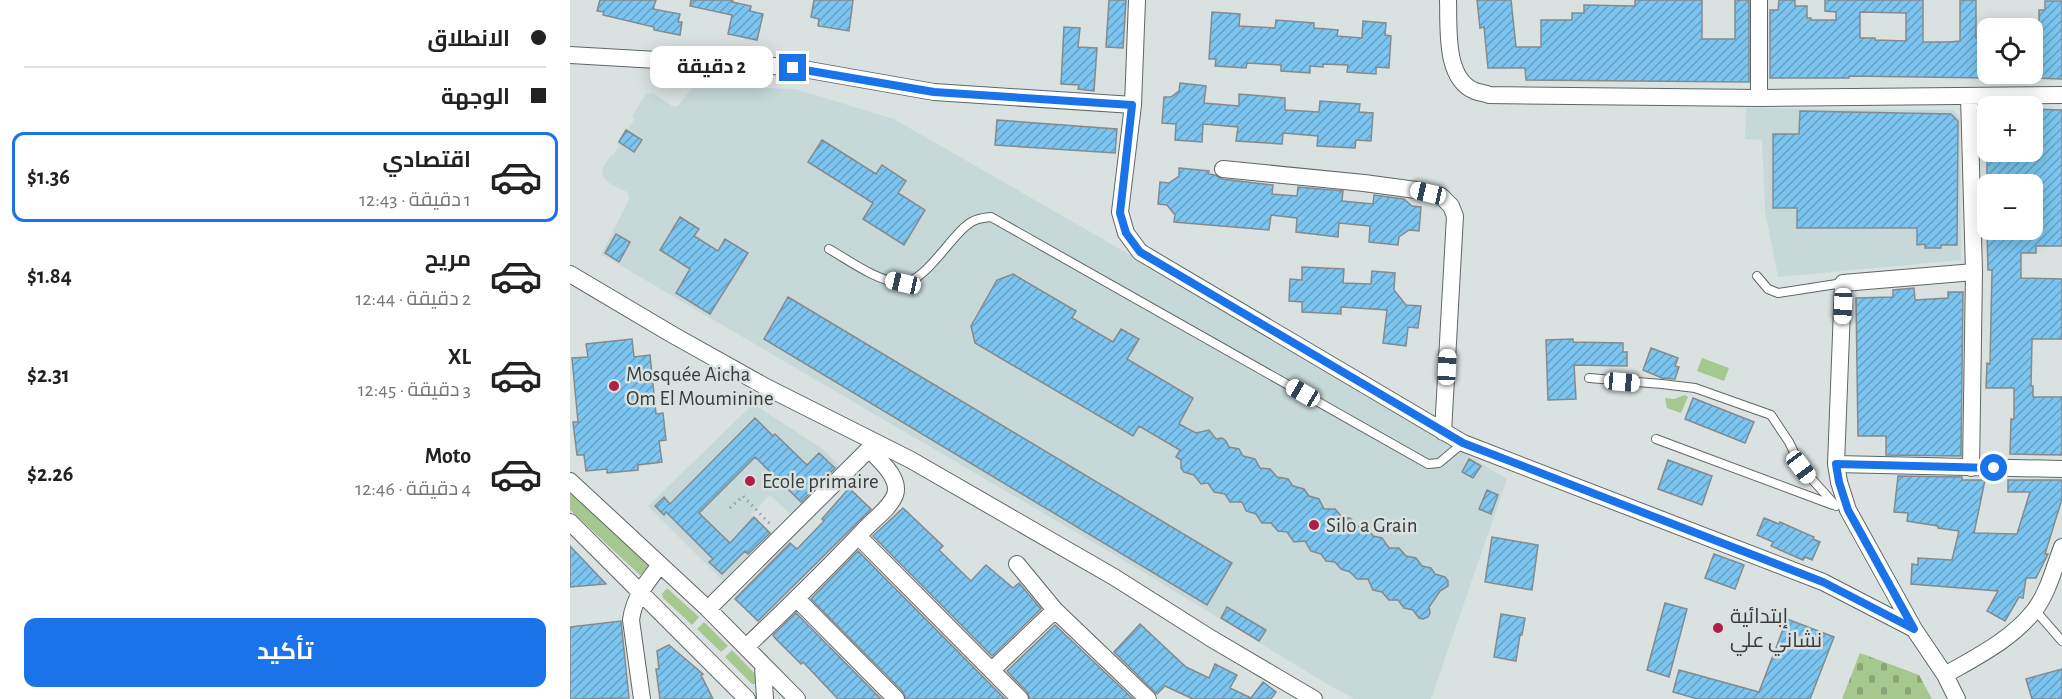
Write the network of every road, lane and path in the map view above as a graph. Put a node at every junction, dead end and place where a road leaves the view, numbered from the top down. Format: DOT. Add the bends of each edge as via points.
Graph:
graph roads {
  1 [pos="1137,0"];
  2 [pos="1448,0"];
  3 [pos="1759,0"];
  4 [pos="570,54"];
  5 [pos="2062,95"];
  6 [pos="1969,96"];
  7 [pos="1759,98"];
  8 [pos="1132,105"];
  9 [pos="1223,169"];
  10 [pos="829,249"];
  11 [pos="1974,272"];
  12 [pos="570,274"];
  13 [pos="1757,276"];
  14 [pos="1844,283"];
  15 [pos="1589,378"];
  16 [pos="1443,432"];
  17 [pos="1656,439"];
  18 [pos="1463,443"];
  19 [pos="872,445"];
  20 [pos="1836,464"];
  21 [pos="1971,468"];
  22 [pos="2062,469"];
  23 [pos="570,481"];
  24 [pos="730,508"];
  25 [pos="1842,508"];
  26 [pos="570,522"];
  27 [pos="782,536"];
  28 [pos="858,536"];
  29 [pos="2062,547"];
  30 [pos="1017,564"];
  31 [pos="660,565"];
  32 [pos="640,591"];
  33 [pos="797,599"];
  34 [pos="708,609"];
  35 [pos="1055,610"];
  36 [pos="2035,610"];
  37 [pos="1914,629"];
  38 [pos="2062,641"];
  39 [pos="746,647"];
  40 [pos="763,666"];
  41 [pos="992,670"];
  42 [pos="1945,675"];
  43 [pos="642,699"];
  44 [pos="747,699"];
  45 [pos="765,699"];
  46 [pos="797,699"];
  47 [pos="897,699"];
  48 [pos="1020,699"];
  49 [pos="1148,699"];
  50 [pos="1314,699"];
  51 [pos="1957,699"];
  1 -- 8 [label="street"];
  2 -- 7 [label="street" via="1449,48 1457,73 1474,91"];
  3 -- 7 [label="street"];
  4 -- 8 [label="street" via="718,60 809,70 934,92"];
  5 -- 6 [label="street"];
  6 -- 7 [label="street"];
  6 -- 11 [label="street"];
  8 -- 16 [label="street" via="1120,213 1126,233 1140,252"];
  9 -- 16 [label="street" via="1416,190 1441,196 1451,206 1455,216"];
  10 -- 18 [label="lane" via="882,279 903,283 918,278 966,225 992,216 1428,464 1439,463"];
  11 -- 14 [label="street"];
  11 -- 21 [label="street"];
  12 -- 19 [label="street"];
  13 -- 14 [label="lane" via="1768,289 1778,293"];
  14 -- 20 [label="street"];
  15 -- 25 [label="lane" via="1688,387 1771,415 1801,467"];
  16 -- 18 [label="street"];
  17 -- 25 [label="lane"];
  18 -- 37 [label="street" via="1823,582"];
  19 -- 27 [label="street"];
  19 -- 28 [label="street" via="895,483 895,494"];
  19 -- 50 [label="street" via="911,460"];
  20 -- 21 [label="street"];
  20 -- 25 [label="street"];
  21 -- 22 [label="street"];
  23 -- 31 [label="street"];
  24 -- 27 [label="path" via="743,496"];
  25 -- 37 [label="street"];
  26 -- 32 [label="street"];
  27 -- 34 [label="street"];
  28 -- 33 [label="street"];
  28 -- 41 [label="street"];
  29 -- 36 [label="street"];
  30 -- 35 [label="street"];
  31 -- 32 [label="street"];
  31 -- 34 [label="street"];
  32 -- 43 [label="street" via="631,620"];
  32 -- 44 [label="street"];
  33 -- 39 [label="street"];
  33 -- 47 [label="street"];
  34 -- 39 [label="street"];
  35 -- 41 [label="street"];
  35 -- 49 [label="street"];
  36 -- 38 [label="lane"];
  36 -- 42 [label="street" via="1990,650"];
  37 -- 42 [label="street"];
  39 -- 40 [label="street"];
  40 -- 45 [label="street"];
  40 -- 46 [label="street"];
  41 -- 48 [label="street"];
  42 -- 51 [label="street"];
}
